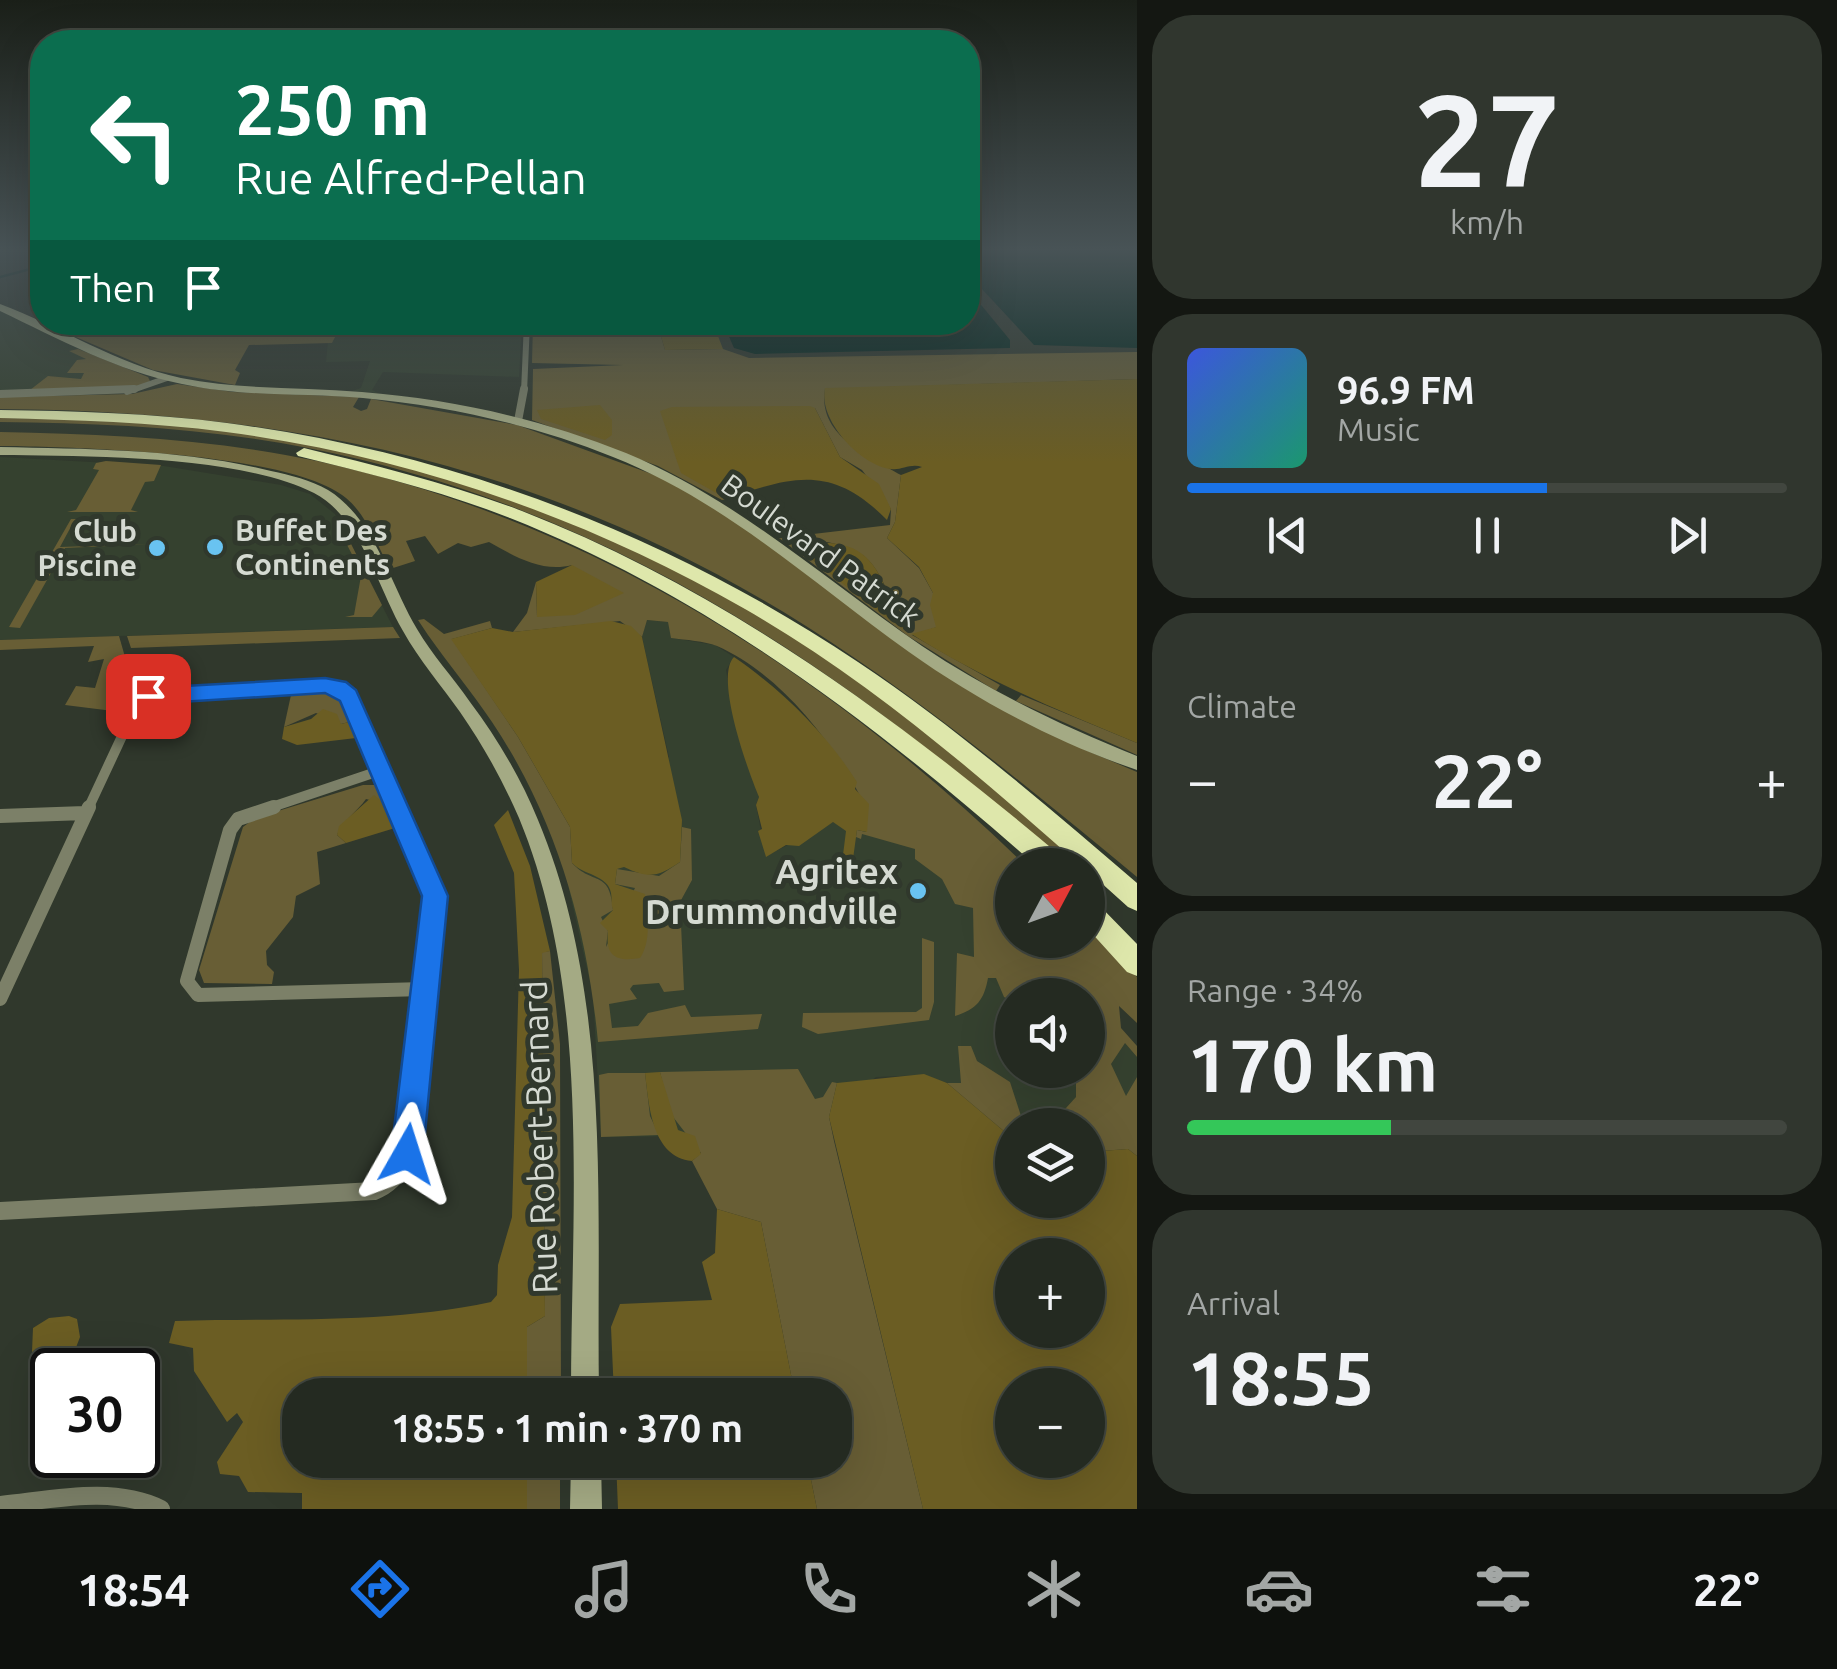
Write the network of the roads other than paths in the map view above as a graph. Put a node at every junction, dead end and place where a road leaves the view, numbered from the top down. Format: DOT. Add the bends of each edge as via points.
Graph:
graph roads {
  1 [pos="60,335"];
  2 [pos="527,335"];
  3 [pos="167,378"];
  4 [pos="0,394"];
  5 [pos="0,414"];
  6 [pos="518,421"];
  7 [pos="0,426"];
  8 [pos="0,451"];
  9 [pos="1137,763"];
  10 [pos="382,770"];
  11 [pos="85,813"];
  12 [pos="0,816"];
  13 [pos="1003,822"];
  14 [pos="1028,848"];
  15 [pos="1033,848"];
  16 [pos="1137,899"];
  17 [pos="1105,912"];
  18 [pos="1105,929"];
  19 [pos="1137,942"];
  20 [pos="1137,963"];
  21 [pos="424,989"];
  22 [pos="0,999"];
  23 [pos="0,1211"];
  24 [pos="584,1378"];
  25 [pos="586,1478"];
  26 [pos="0,1505"];
  27 [pos="161,1509"];
  28 [pos="586,1509"];
  1 -- 3 [label="street, Boulevard Patrick"];
  2 -- 6 [label="street"];
  3 -- 4 [label="street" via="132,391"];
  3 -- 6 [label="street, Boulevard Patrick" via="234,389 394,398"];
  5 -- 16 [label="highway" via="134,417 288,434 424,464 577,516 719,585 838,658 978,763"];
  6 -- 9 [label="street, Boulevard Patrick" via="620,455 702,494 945,668 1032,717"];
  7 -- 13 [label="highway" via="125,430 270,446 393,473 520,514 660,577 772,643 903,738"];
  8 -- 24 [label="street, Rue Robert-Bernard" via="148,458 279,478 324,492 348,516 416,639 515,790 557,901 578,1036"];
  10 -- 11 [label="street" via="349,696 338,688 162,692 130,712"];
  10 -- 21 [label="street" via="434,890"];
  10 -- 21 [label="street" via="238,819 187,982 198,995 215,998"];
  11 -- 12 [label="street"];
  11 -- 22 [label="street"];
  13 -- 14 [label="highway"];
  13 -- 15 [label="highway"];
  17 -- 19 [label="highway"];
  18 -- 20 [label="highway"];
  21 -- 23 [label="street" via="407,1154 394,1180 376,1192"];
  25 -- 28 [label="street"];
  26 -- 27 [label="street" via="128,1497"];
}
